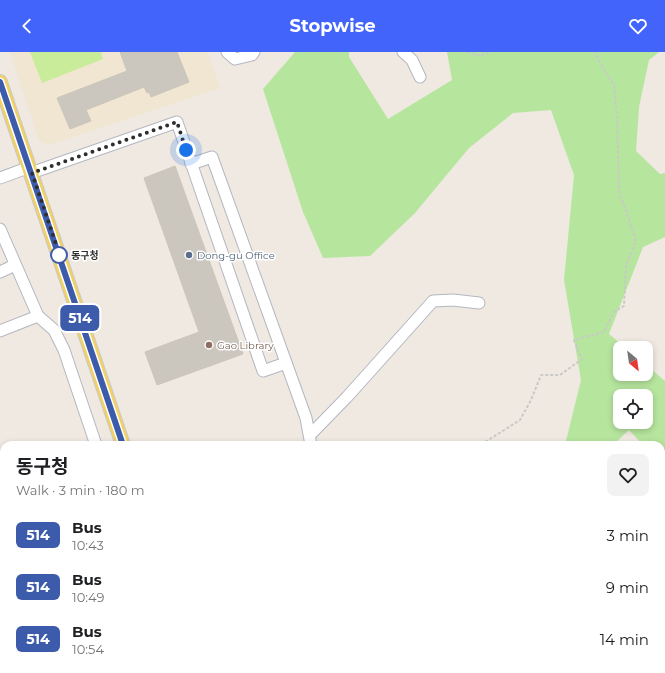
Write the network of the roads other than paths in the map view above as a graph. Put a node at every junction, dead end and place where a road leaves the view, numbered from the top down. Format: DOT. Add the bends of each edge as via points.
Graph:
graph roads {
  1 [pos="228,52"];
  2 [pos="254,52"];
  3 [pos="403,52"];
  4 [pos="420,78"];
  5 [pos="0,82"];
  6 [pos="191,164"];
  7 [pos="31,170"];
  8 [pos="0,178"];
  9 [pos="0,230"];
  10 [pos="15,265"];
  11 [pos="0,272"];
  12 [pos="479,303"];
  13 [pos="38,316"];
  14 [pos="0,331"];
  15 [pos="286,364"];
  16 [pos="310,440"];
  17 [pos="95,441"];
  18 [pos="122,441"];
  1 -- 2 [label="street" via="235,59 252,56"];
  3 -- 4 [label="street" via="412,60"];
  5 -- 7 [label="main road"];
  6 -- 7 [label="street" via="177,122"];
  6 -- 15 [label="street" via="212,156"];
  6 -- 15 [label="street" via="263,372"];
  7 -- 8 [label="street"];
  7 -- 18 [label="main road"];
  9 -- 10 [label="street"];
  10 -- 11 [label="street"];
  10 -- 13 [label="street"];
  12 -- 16 [label="street" via="433,301"];
  13 -- 14 [label="street"];
  13 -- 17 [label="street" via="54,330 64,350"];
  15 -- 16 [label="street"];
}
